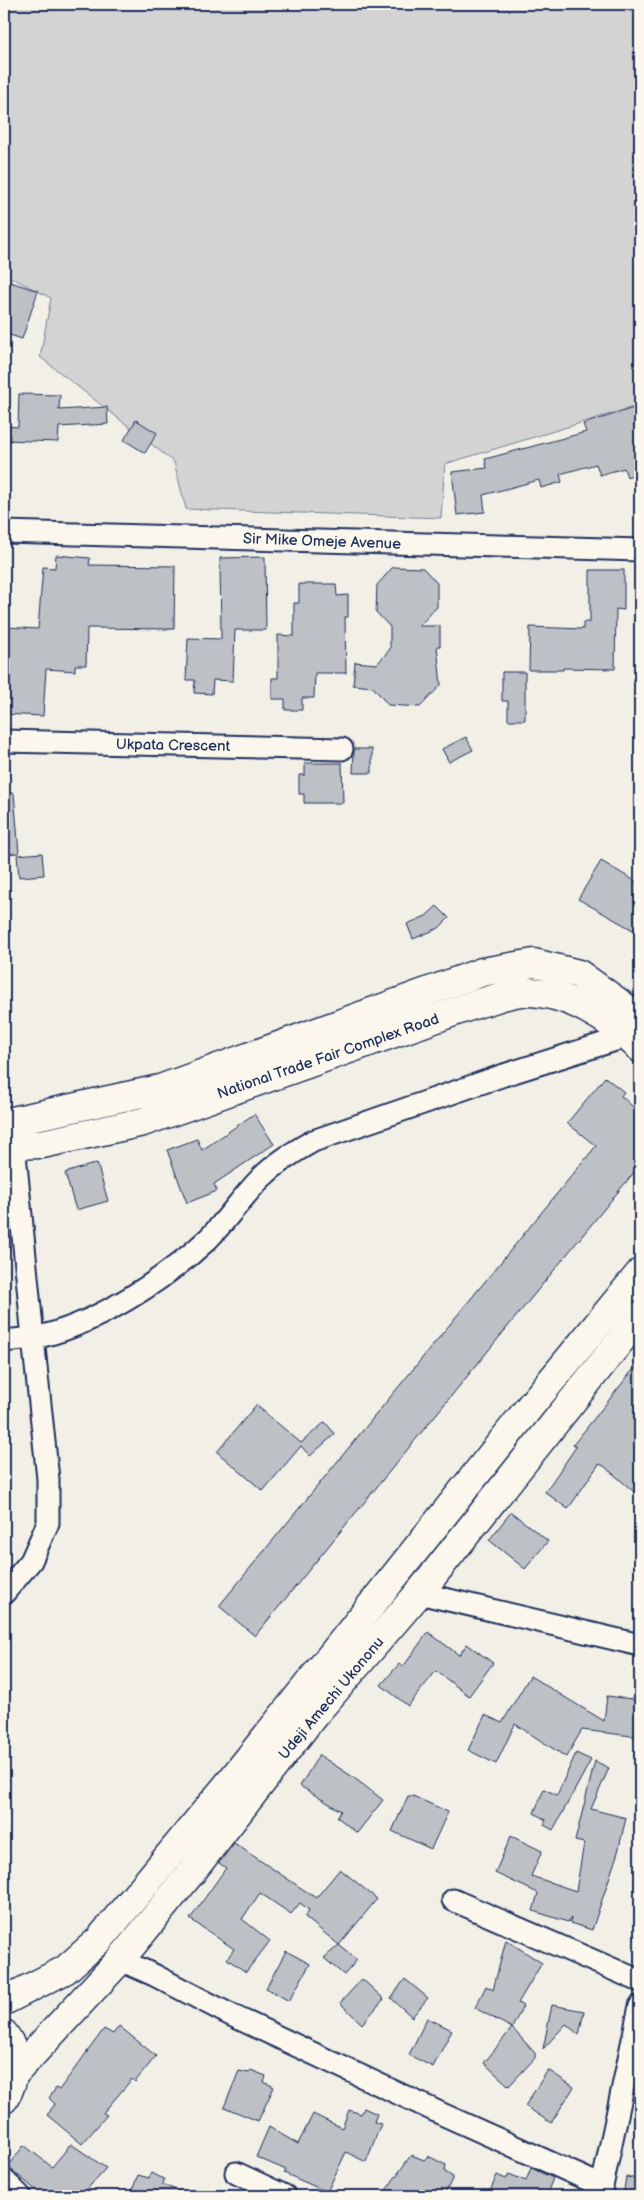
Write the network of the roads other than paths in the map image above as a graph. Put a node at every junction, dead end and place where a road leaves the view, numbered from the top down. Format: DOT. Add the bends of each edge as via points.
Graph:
graph roads {
  1 [pos="4,532"];
  2 [pos="640,550"];
  3 [pos="4,741"];
  4 [pos="342,749"];
  5 [pos="636,1034"];
  6 [pos="7,1137"];
  7 [pos="640,1273"];
  8 [pos="640,1316"];
  9 [pos="33,1338"];
  10 [pos="4,1342"];
  11 [pos="4,1593"];
  12 [pos="419,1593"];
  13 [pos="640,1645"];
  14 [pos="305,1707"];
  15 [pos="453,1900"];
  16 [pos="120,1960"];
  17 [pos="640,1981"];
  18 [pos="4,2001"];
  19 [pos="640,2006"];
  20 [pos="4,2034"];
  21 [pos="14,2074"];
  22 [pos="4,2099"];
  23 [pos="236,2173"];
  24 [pos="4,2180"];
  25 [pos="601,2191"];
  26 [pos="20,2196"];
  27 [pos="285,2196"];
  1 -- 2 [label="street, Sir Mike Omeje Avenue"];
  3 -- 4 [label="street, Ukpata Crescent"];
  5 -- 6 [label="main road, National Trade Fair Complex Road" via="618,1028 565,998 523,991 143,1122 42,1144"];
  5 -- 9 [label="street" via="314,1140 288,1155 261,1178 208,1238 161,1277 82,1323 52,1335"];
  6 -- 9 [label="street"];
  7 -- 14 [label="main road, Udeji Amechi Ukononu" via="532,1404"];
  8 -- 12 [label="main road, Udeji Amechi Ukononu"];
  9 -- 10 [label="street"];
  9 -- 11 [label="street" via="48,1479 48,1522 31,1561"];
  12 -- 13 [label="street"];
  12 -- 14 [label="main road, Udeji Amechi Ukononu"];
  14 -- 16 [label="main road, Udeji Amechi Ukononu" via="194,1869"];
  14 -- 18 [label="main road, Udeji Amechi Ukononu" via="99,1940 65,1970"];
  15 -- 17 [label="street"];
  16 -- 21 [label="main road, Udeji Amechi Ukononu"];
  16 -- 25 [label="street"];
  19 -- 25 [label="street"];
  20 -- 21 [label="main road" via="13,2055"];
  21 -- 22 [label="main road"];
  23 -- 27 [label="street"];
  24 -- 26 [label="street"];
}
